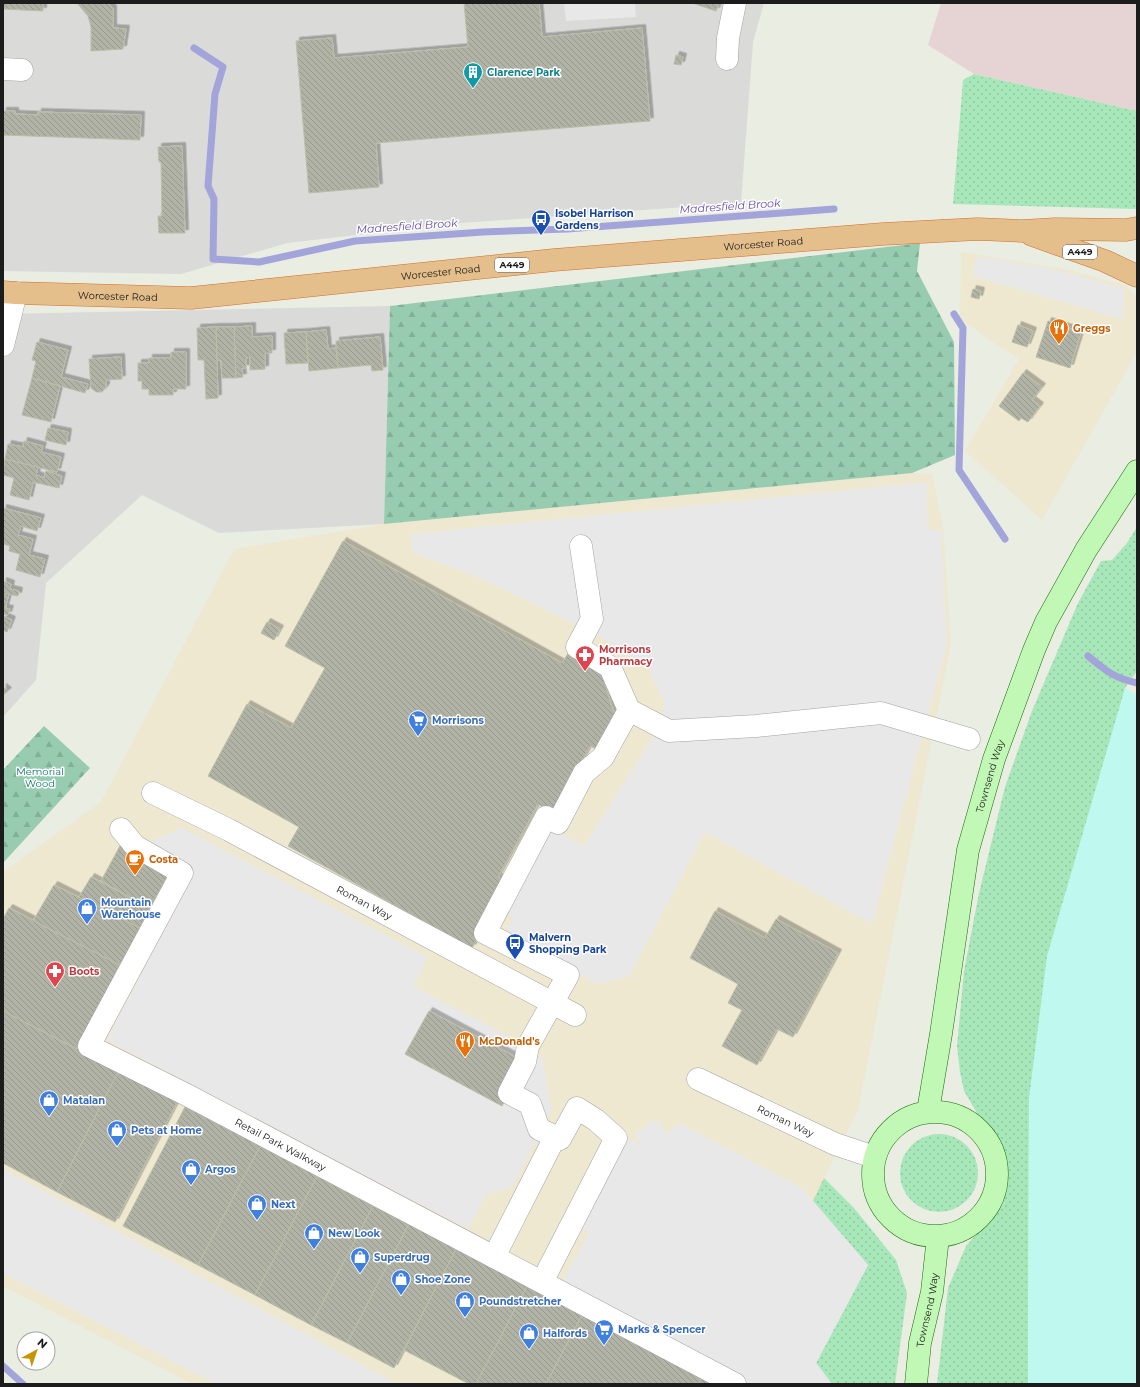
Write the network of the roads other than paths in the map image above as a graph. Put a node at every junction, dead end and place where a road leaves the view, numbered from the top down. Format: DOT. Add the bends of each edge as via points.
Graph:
graph roads {
  1 [pos="735,3"];
  2 [pos="727,59"];
  3 [pos="1137,228"];
  4 [pos="1022,231"];
  5 [pos="1137,276"];
  6 [pos="9,293"];
  7 [pos="3,345"];
  8 [pos="1137,470"];
  9 [pos="581,546"];
  10 [pos="629,710"];
  11 [pos="968,738"];
  12 [pos="153,793"];
  13 [pos="121,829"];
  14 [pos="552,1003"];
  15 [pos="575,1015"];
  16 [pos="698,1079"];
  17 [pos="928,1111"];
  18 [pos="555,1137"];
  19 [pos="874,1157"];
  20 [pos="938,1237"];
  21 [pos="494,1257"];
  22 [pos="542,1282"];
  23 [pos="735,1384"];
  24 [pos="916,1384"];
  1 -- 2 [label="street"];
  3 -- 4 [label="highway, A449"];
  4 -- 5 [label="highway, A449" via="1105,261"];
  4 -- 6 [label="highway, Worcester Road / A449" via="978,229 890,233 625,254 192,298"];
  6 -- 7 [label="street"];
  8 -- 17 [label="main road, Townsend Way" via="1086,550 1046,622 994,759 968,850"];
  9 -- 10 [label="street" via="592,619 577,647 610,667"];
  10 -- 11 [label="street" via="669,731 756,726 881,713"];
  10 -- 14 [label="street" via="603,757 584,773 558,823 546,817 485,933 568,975"];
  12 -- 14 [label="street, Roman Way" via="229,830"];
  13 -- 21 [label="street, Retail Park Walkway" via="135,846 182,873 89,1046"];
  14 -- 15 [label="street, Roman Way"];
  14 -- 18 [label="street" via="528,1046 525,1062 509,1093 530,1104 539,1129"];
  16 -- 19 [label="street, Roman Way" via="835,1144"];
  17 -- 19 [label="main road" via="896,1124 879,1144"];
  17 -- 20 [label="main road" via="961,1116 979,1129 986,1137 997,1163 998,1180 991,1203 978,1220 963,1230"];
  18 -- 21 [label="street"];
  18 -- 22 [label="street" via="560,1139 577,1108 596,1120 616,1138"];
  19 -- 20 [label="main road" via="874,1189 888,1216 905,1229"];
  20 -- 24 [label="main road, Townsend Way" via="932,1292 920,1343"];
  21 -- 22 [label="street, Retail Park Walkway"];
  22 -- 23 [label="street, Retail Park Walkway"];
}
